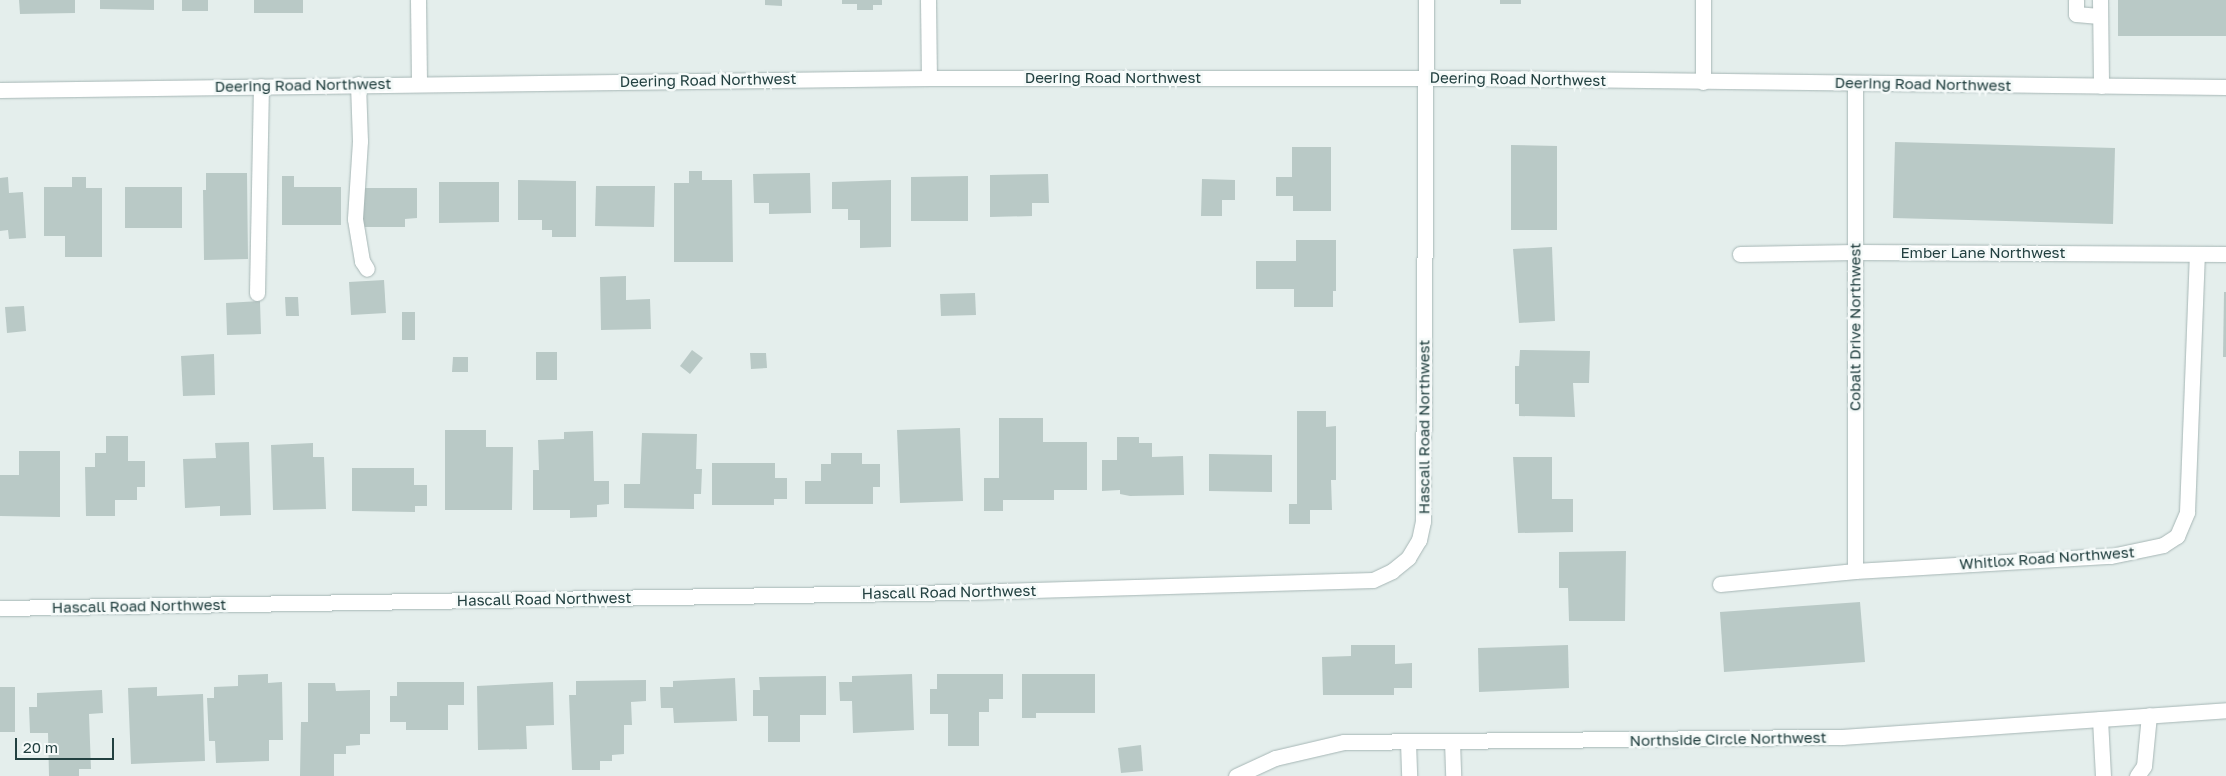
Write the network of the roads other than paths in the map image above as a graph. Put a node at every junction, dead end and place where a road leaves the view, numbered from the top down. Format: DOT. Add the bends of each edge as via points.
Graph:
graph roads {
  1 [pos="418,0"];
  2 [pos="928,0"];
  3 [pos="1426,0"];
  4 [pos="1703,0"];
  5 [pos="2076,0"];
  6 [pos="2100,0"];
  7 [pos="2100,16"];
  8 [pos="929,78"];
  9 [pos="1426,78"];
  10 [pos="1703,82"];
  11 [pos="419,83"];
  12 [pos="1855,83"];
  13 [pos="358,84"];
  14 [pos="262,86"];
  15 [pos="2101,86"];
  16 [pos="2226,88"];
  17 [pos="0,90"];
  18 [pos="1855,252"];
  19 [pos="1740,254"];
  20 [pos="2197,254"];
  21 [pos="2226,254"];
  22 [pos="367,269"];
  23 [pos="257,293"];
  24 [pos="1855,571"];
  25 [pos="1720,584"];
  26 [pos="0,608"];
  27 [pos="2226,710"];
  28 [pos="2149,715"];
  29 [pos="2100,719"];
  30 [pos="1452,741"];
  31 [pos="1408,742"];
  32 [pos="1236,776"];
  33 [pos="1409,776"];
  34 [pos="1453,776"];
  35 [pos="2103,776"];
  36 [pos="2137,776"];
  1 -- 11 [label="street"];
  2 -- 8 [label="street"];
  3 -- 9 [label="street, Hascall Road Northwest"];
  4 -- 10 [label="street"];
  5 -- 7 [label="street" via="2076,14"];
  6 -- 7 [label="street"];
  7 -- 15 [label="street"];
  8 -- 9 [label="street, Deering Road Northwest"];
  8 -- 11 [label="street, Deering Road Northwest"];
  9 -- 10 [label="street, Deering Road Northwest"];
  9 -- 26 [label="street, Hascall Road Northwest" via="1423,520 1419,540 1408,558 1373,580 965,592"];
  10 -- 12 [label="street, Deering Road Northwest"];
  11 -- 13 [label="street, Deering Road Northwest"];
  12 -- 15 [label="street, Deering Road Northwest"];
  12 -- 18 [label="street, Cobalt Drive Northwest"];
  13 -- 14 [label="street, Deering Road Northwest"];
  13 -- 22 [label="street" via="360,141 354,219 362,261"];
  14 -- 17 [label="street, Deering Road Northwest"];
  14 -- 23 [label="street"];
  15 -- 16 [label="street, Deering Road Northwest"];
  18 -- 19 [label="street, Ember Lane Northwest"];
  18 -- 20 [label="street, Ember Lane Northwest"];
  18 -- 24 [label="street, Cobalt Drive Northwest"];
  20 -- 21 [label="street, Ember Lane Northwest"];
  20 -- 24 [label="street, Whitlox Road Northwest" via="2187,512 2176,536 2148,550 2111,556"];
  24 -- 25 [label="street, Whitlox Road Northwest"];
  27 -- 28 [label="street, Northside Circle Northwest"];
  28 -- 29 [label="street, Northside Circle Northwest"];
  28 -- 36 [label="street" via="2144,766"];
  29 -- 30 [label="street, Northside Circle Northwest" via="1842,738"];
  29 -- 35 [label="street"];
  30 -- 31 [label="street, Northside Circle Northwest"];
  30 -- 34 [label="street"];
  31 -- 32 [label="street, Northside Circle Northwest" via="1344,742 1309,748 1275,758"];
  31 -- 33 [label="street"];
}
